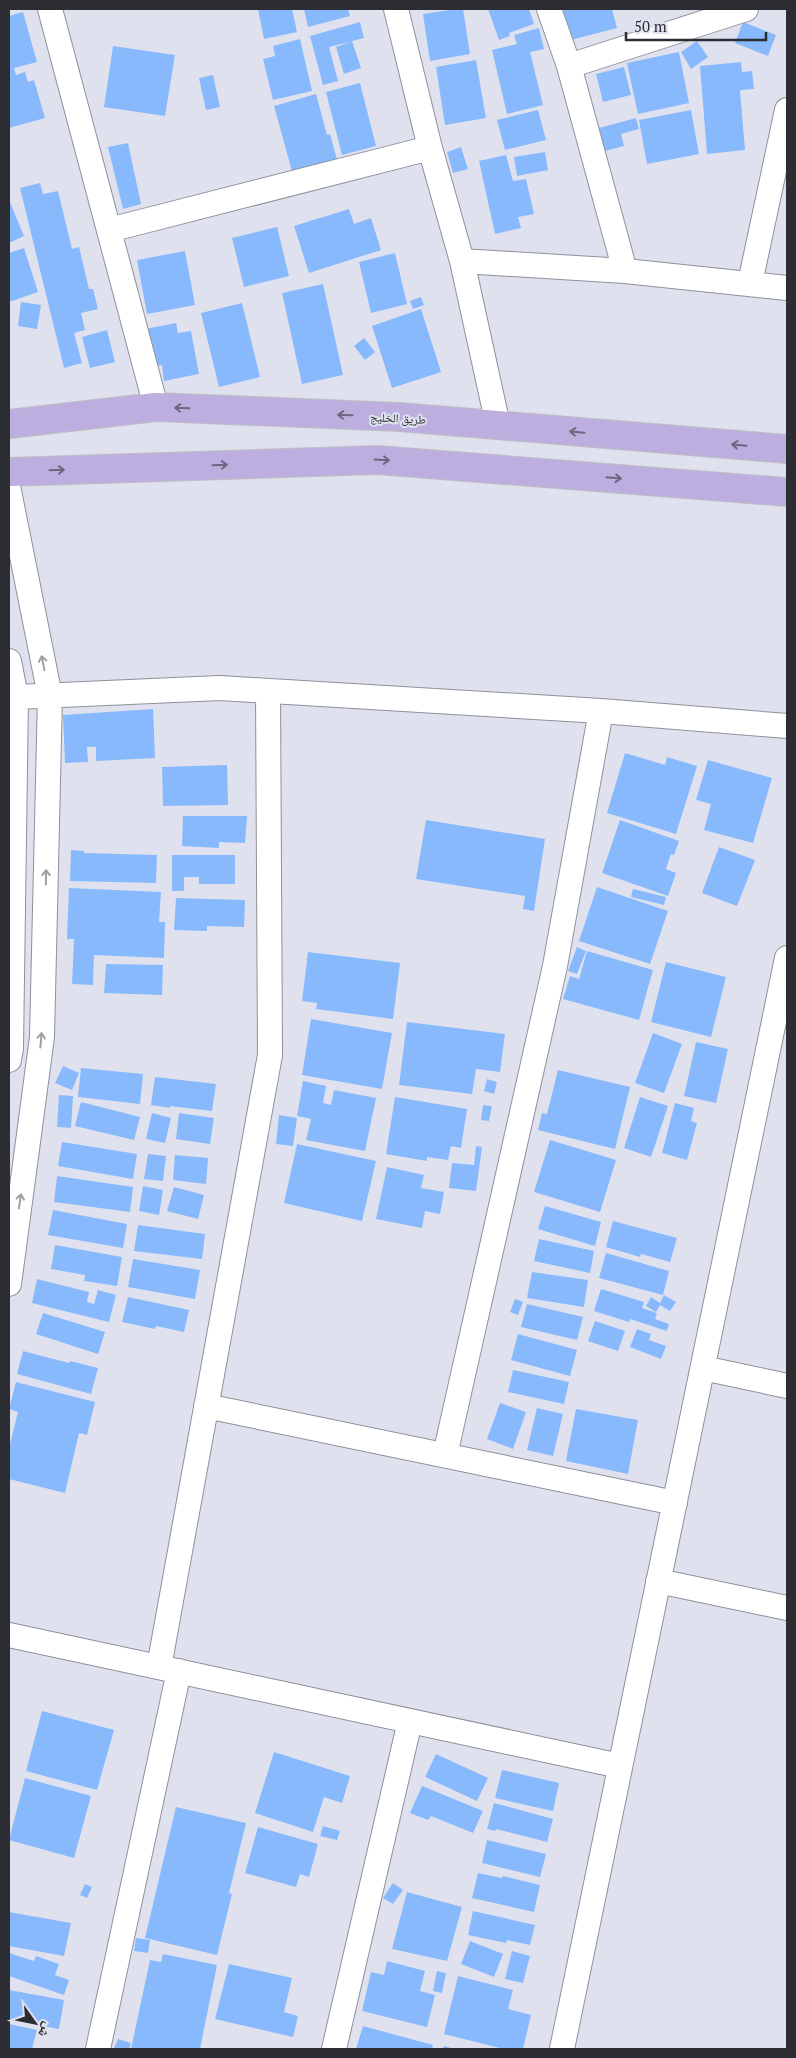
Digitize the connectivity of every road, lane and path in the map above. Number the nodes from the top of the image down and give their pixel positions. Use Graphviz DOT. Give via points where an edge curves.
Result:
graph roads {
  1 [pos="50,9"];
  2 [pos="396,9"];
  3 [pos="549,9"];
  4 [pos="746,9"];
  5 [pos="569,66"];
  6 [pos="787,110"];
  7 [pos="430,148"];
  8 [pos="109,230"];
  9 [pos="462,260"];
  10 [pos="625,271"];
  11 [pos="750,283"];
  12 [pos="787,288"];
  13 [pos="156,407"];
  14 [pos="9,424"];
  15 [pos="498,425"];
  16 [pos="787,448"];
  17 [pos="9,472"];
  18 [pos="9,491"];
  19 [pos="787,492"];
  20 [pos="9,661"];
  21 [pos="268,691"];
  22 [pos="50,696"];
  23 [pos="13,698"];
  24 [pos="601,711"];
  25 [pos="787,726"];
  26 [pos="787,958"];
  27 [pos="9,1060"];
  28 [pos="9,1284"];
  29 [pos="703,1368"];
  30 [pos="787,1386"];
  31 [pos="206,1406"];
  32 [pos="445,1455"];
  33 [pos="675,1503"];
  34 [pos="658,1581"];
  35 [pos="787,1608"];
  36 [pos="9,1635"];
  37 [pos="169,1669"];
  38 [pos="410,1721"];
  39 [pos="620,1766"];
  40 [pos="98,2049"];
  41 [pos="334,2049"];
  42 [pos="562,2049"];
  1 -- 8 [label="street"];
  2 -- 7 [label="street"];
  3 -- 5 [label="street"];
  4 -- 5 [label="street"];
  5 -- 10 [label="street"];
  6 -- 11 [label="street"];
  7 -- 8 [label="street"];
  7 -- 9 [label="street"];
  8 -- 13 [label="street"];
  9 -- 10 [label="street"];
  9 -- 15 [label="street"];
  10 -- 11 [label="street"];
  11 -- 12 [label="street"];
  13 -- 14 [label="main road, طريق الخليج"];
  15 -- 13 [label="main road, طريق الخليج, one-way" via="399,417"];
  16 -- 15 [label="main road, طريق الخليج, one-way"];
  17 -- 19 [label="main road, one-way" via="377,460"];
  22 -- 18 [label="street, one-way"];
  20 -- 23 [label="street"];
  21 -- 22 [label="street" via="220,688"];
  21 -- 24 [label="street"];
  21 -- 31 [label="street" via="270,1055"];
  22 -- 23 [label="street"];
  28 -- 22 [label="street, one-way" via="42,1037"];
  23 -- 27 [label="street"];
  24 -- 25 [label="street"];
  24 -- 32 [label="street" via="555,966"];
  26 -- 29 [label="street"];
  29 -- 30 [label="street"];
  29 -- 33 [label="street"];
  31 -- 32 [label="street"];
  31 -- 37 [label="street"];
  32 -- 33 [label="street"];
  33 -- 34 [label="street"];
  34 -- 35 [label="street"];
  34 -- 39 [label="street"];
  36 -- 37 [label="street"];
  37 -- 38 [label="street"];
  37 -- 40 [label="street"];
  38 -- 39 [label="street"];
  38 -- 41 [label="street"];
  39 -- 42 [label="street"];
}
